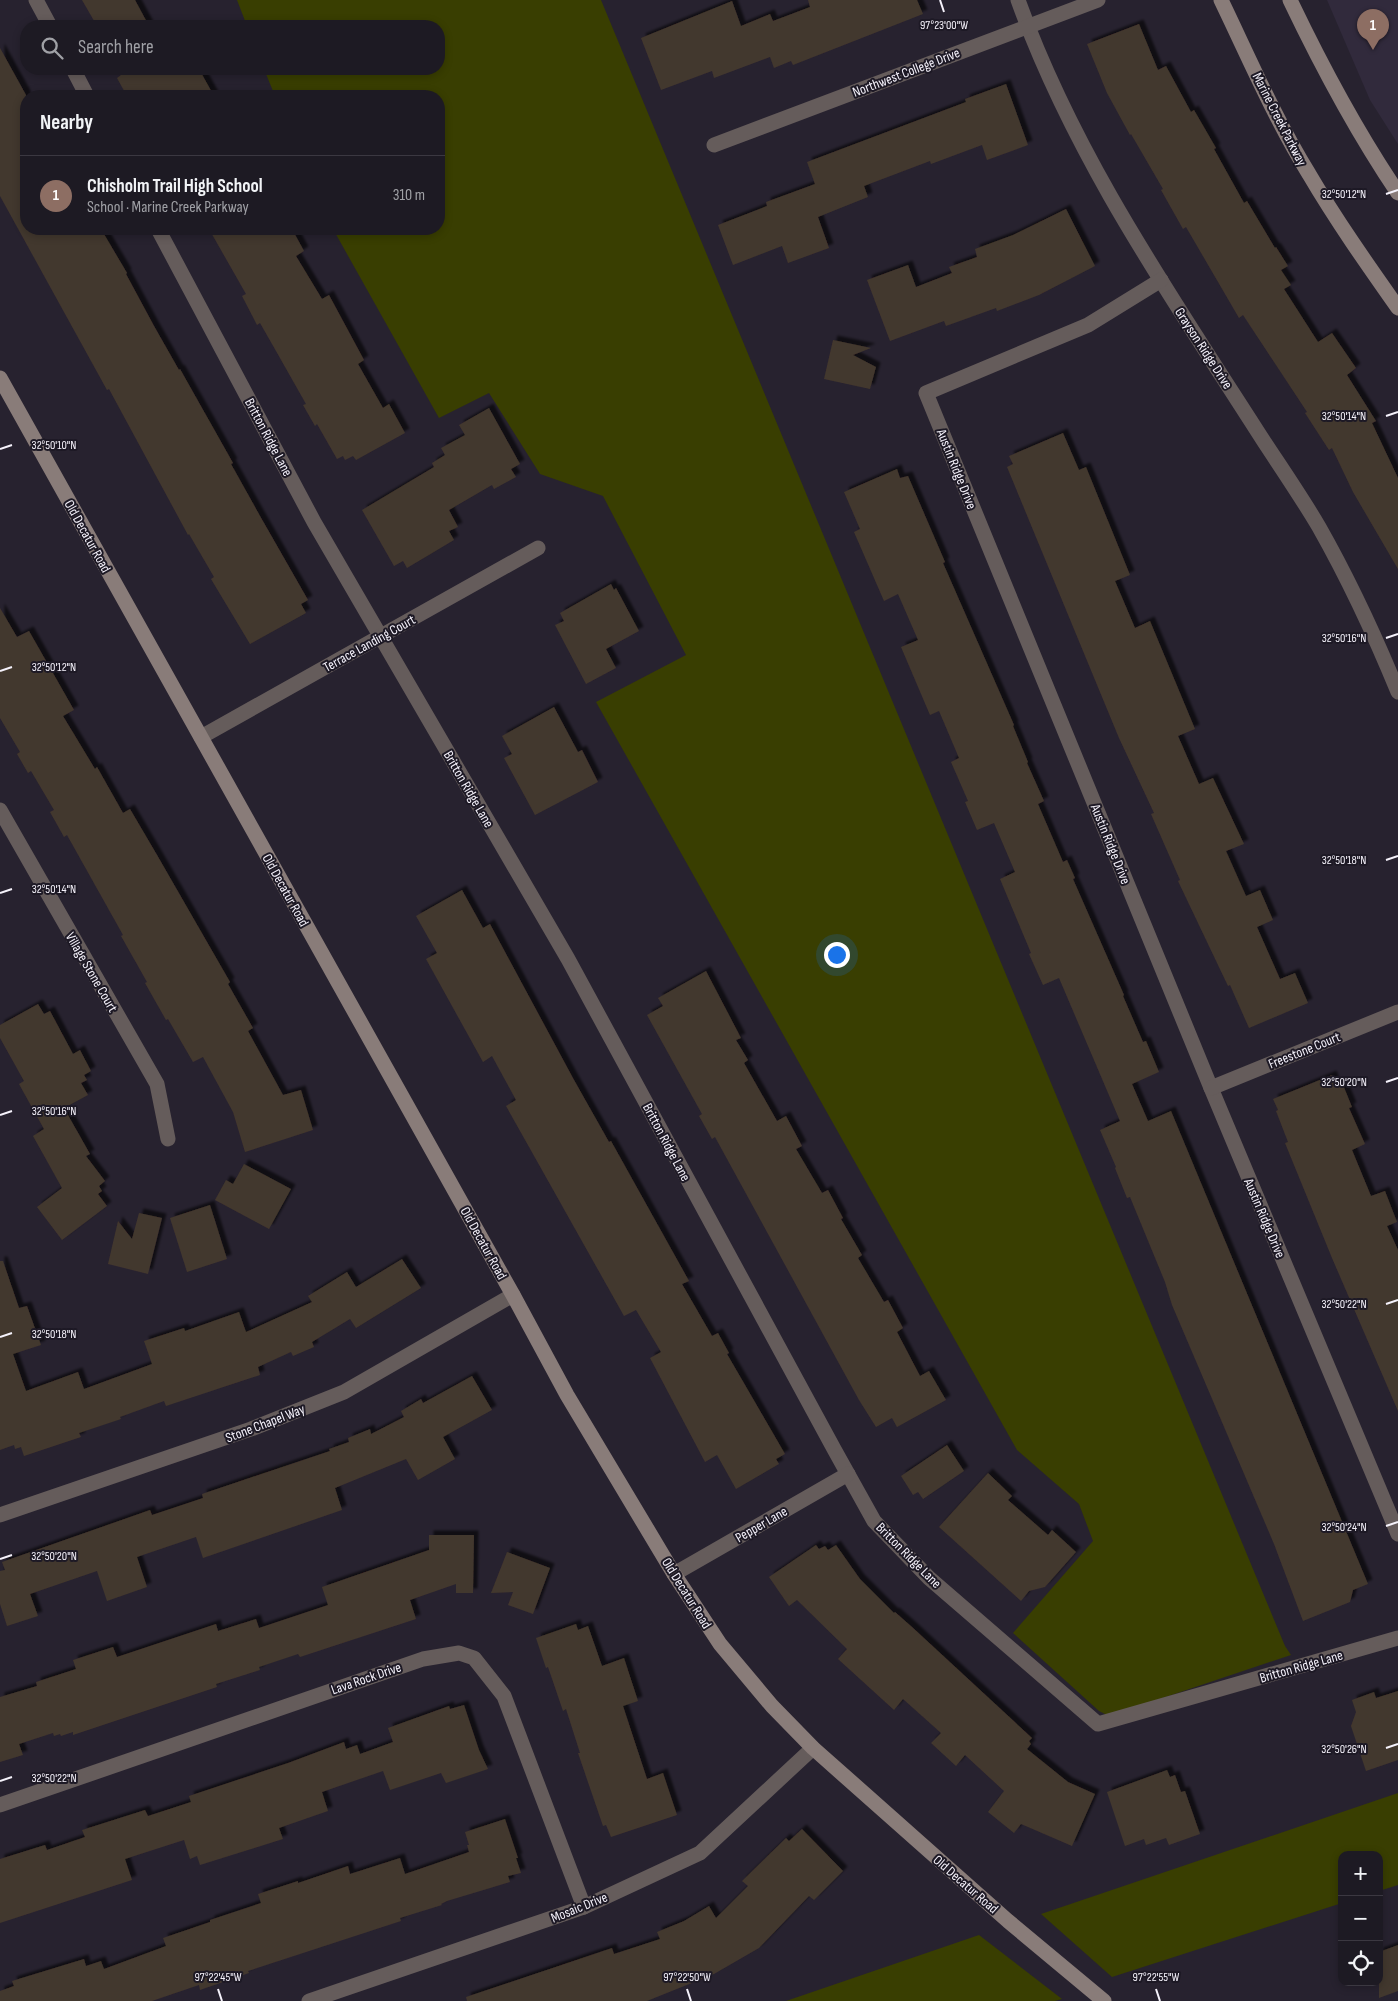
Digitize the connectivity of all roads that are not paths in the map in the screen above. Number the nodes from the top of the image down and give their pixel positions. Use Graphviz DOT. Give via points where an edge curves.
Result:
graph roads {
  1 [pos="36,0"];
  2 [pos="1018,0"];
  3 [pos="1098,0"];
  4 [pos="1221,0"];
  5 [pos="1290,0"];
  6 [pos="47,20"];
  7 [pos="1028,26"];
  8 [pos="76,75"];
  9 [pos="84,90"];
  10 [pos="714,145"];
  11 [pos="1398,192"];
  12 [pos="161,235"];
  13 [pos="1161,280"];
  14 [pos="1398,308"];
  15 [pos="0,378"];
  16 [pos="538,548"];
  17 [pos="380,637"];
  18 [pos="1398,692"];
  19 [pos="201,737"];
  20 [pos="0,810"];
  21 [pos="5,832"];
  22 [pos="1398,1012"];
  23 [pos="1211,1088"];
  24 [pos="168,1140"];
  25 [pos="513,1295"];
  26 [pos="848,1474"];
  27 [pos="0,1515"];
  28 [pos="1398,1534"];
  29 [pos="674,1574"];
  30 [pos="1398,1638"];
  31 [pos="813,1748"];
  32 [pos="0,1806"];
  33 [pos="584,1907"];
  34 [pos="309,2001"];
  35 [pos="1104,2001"];
  1 -- 6 [label="street"];
  2 -- 7 [label="street, Grayson Ridge Drive"];
  3 -- 7 [label="street, Northwest College Drive"];
  4 -- 14 [label="street, Marine Creek Parkway" via="1308,173"];
  5 -- 11 [label="street" via="1352,122"];
  7 -- 10 [label="street, Northwest College Drive"];
  7 -- 13 [label="street, Grayson Ridge Drive" via="1062,108 1087,156"];
  8 -- 9 [label="street"];
  12 -- 17 [label="street, Britton Ridge Lane" via="314,522"];
  13 -- 18 [label="street, Grayson Ridge Drive" via="1319,528"];
  13 -- 23 [label="street, Austin Ridge Drive" via="1088,325 926,393"];
  15 -- 19 [label="street, Old Decatur Road"];
  16 -- 17 [label="street, Terrace Landing Court"];
  17 -- 19 [label="street, Terrace Landing Court"];
  17 -- 26 [label="street, Britton Ridge Lane" via="568,959"];
  19 -- 25 [label="street, Old Decatur Road"];
  20 -- 21 [label="street, Village Stone Court"];
  21 -- 24 [label="street, Village Stone Court" via="157,1084"];
  22 -- 23 [label="street, Freestone Court"];
  23 -- 28 [label="street, Austin Ridge Drive"];
  25 -- 27 [label="street, Stone Chapel Way" via="344,1392 251,1429"];
  25 -- 29 [label="street, Old Decatur Road" via="567,1395"];
  26 -- 29 [label="street, Pepper Lane"];
  26 -- 30 [label="street, Britton Ridge Lane" via="874,1521 929,1578 1098,1724"];
  29 -- 31 [label="street, Old Decatur Road" via="720,1644 772,1706"];
  31 -- 33 [label="street, Mosaic Drive" via="700,1853"];
  31 -- 35 [label="street, Old Decatur Road" via="1008,1921"];
  32 -- 33 [label="street, Lava Rock Drive" via="422,1658 459,1653 474,1658 504,1696"];
  33 -- 34 [label="street, Mosaic Drive"];
}
